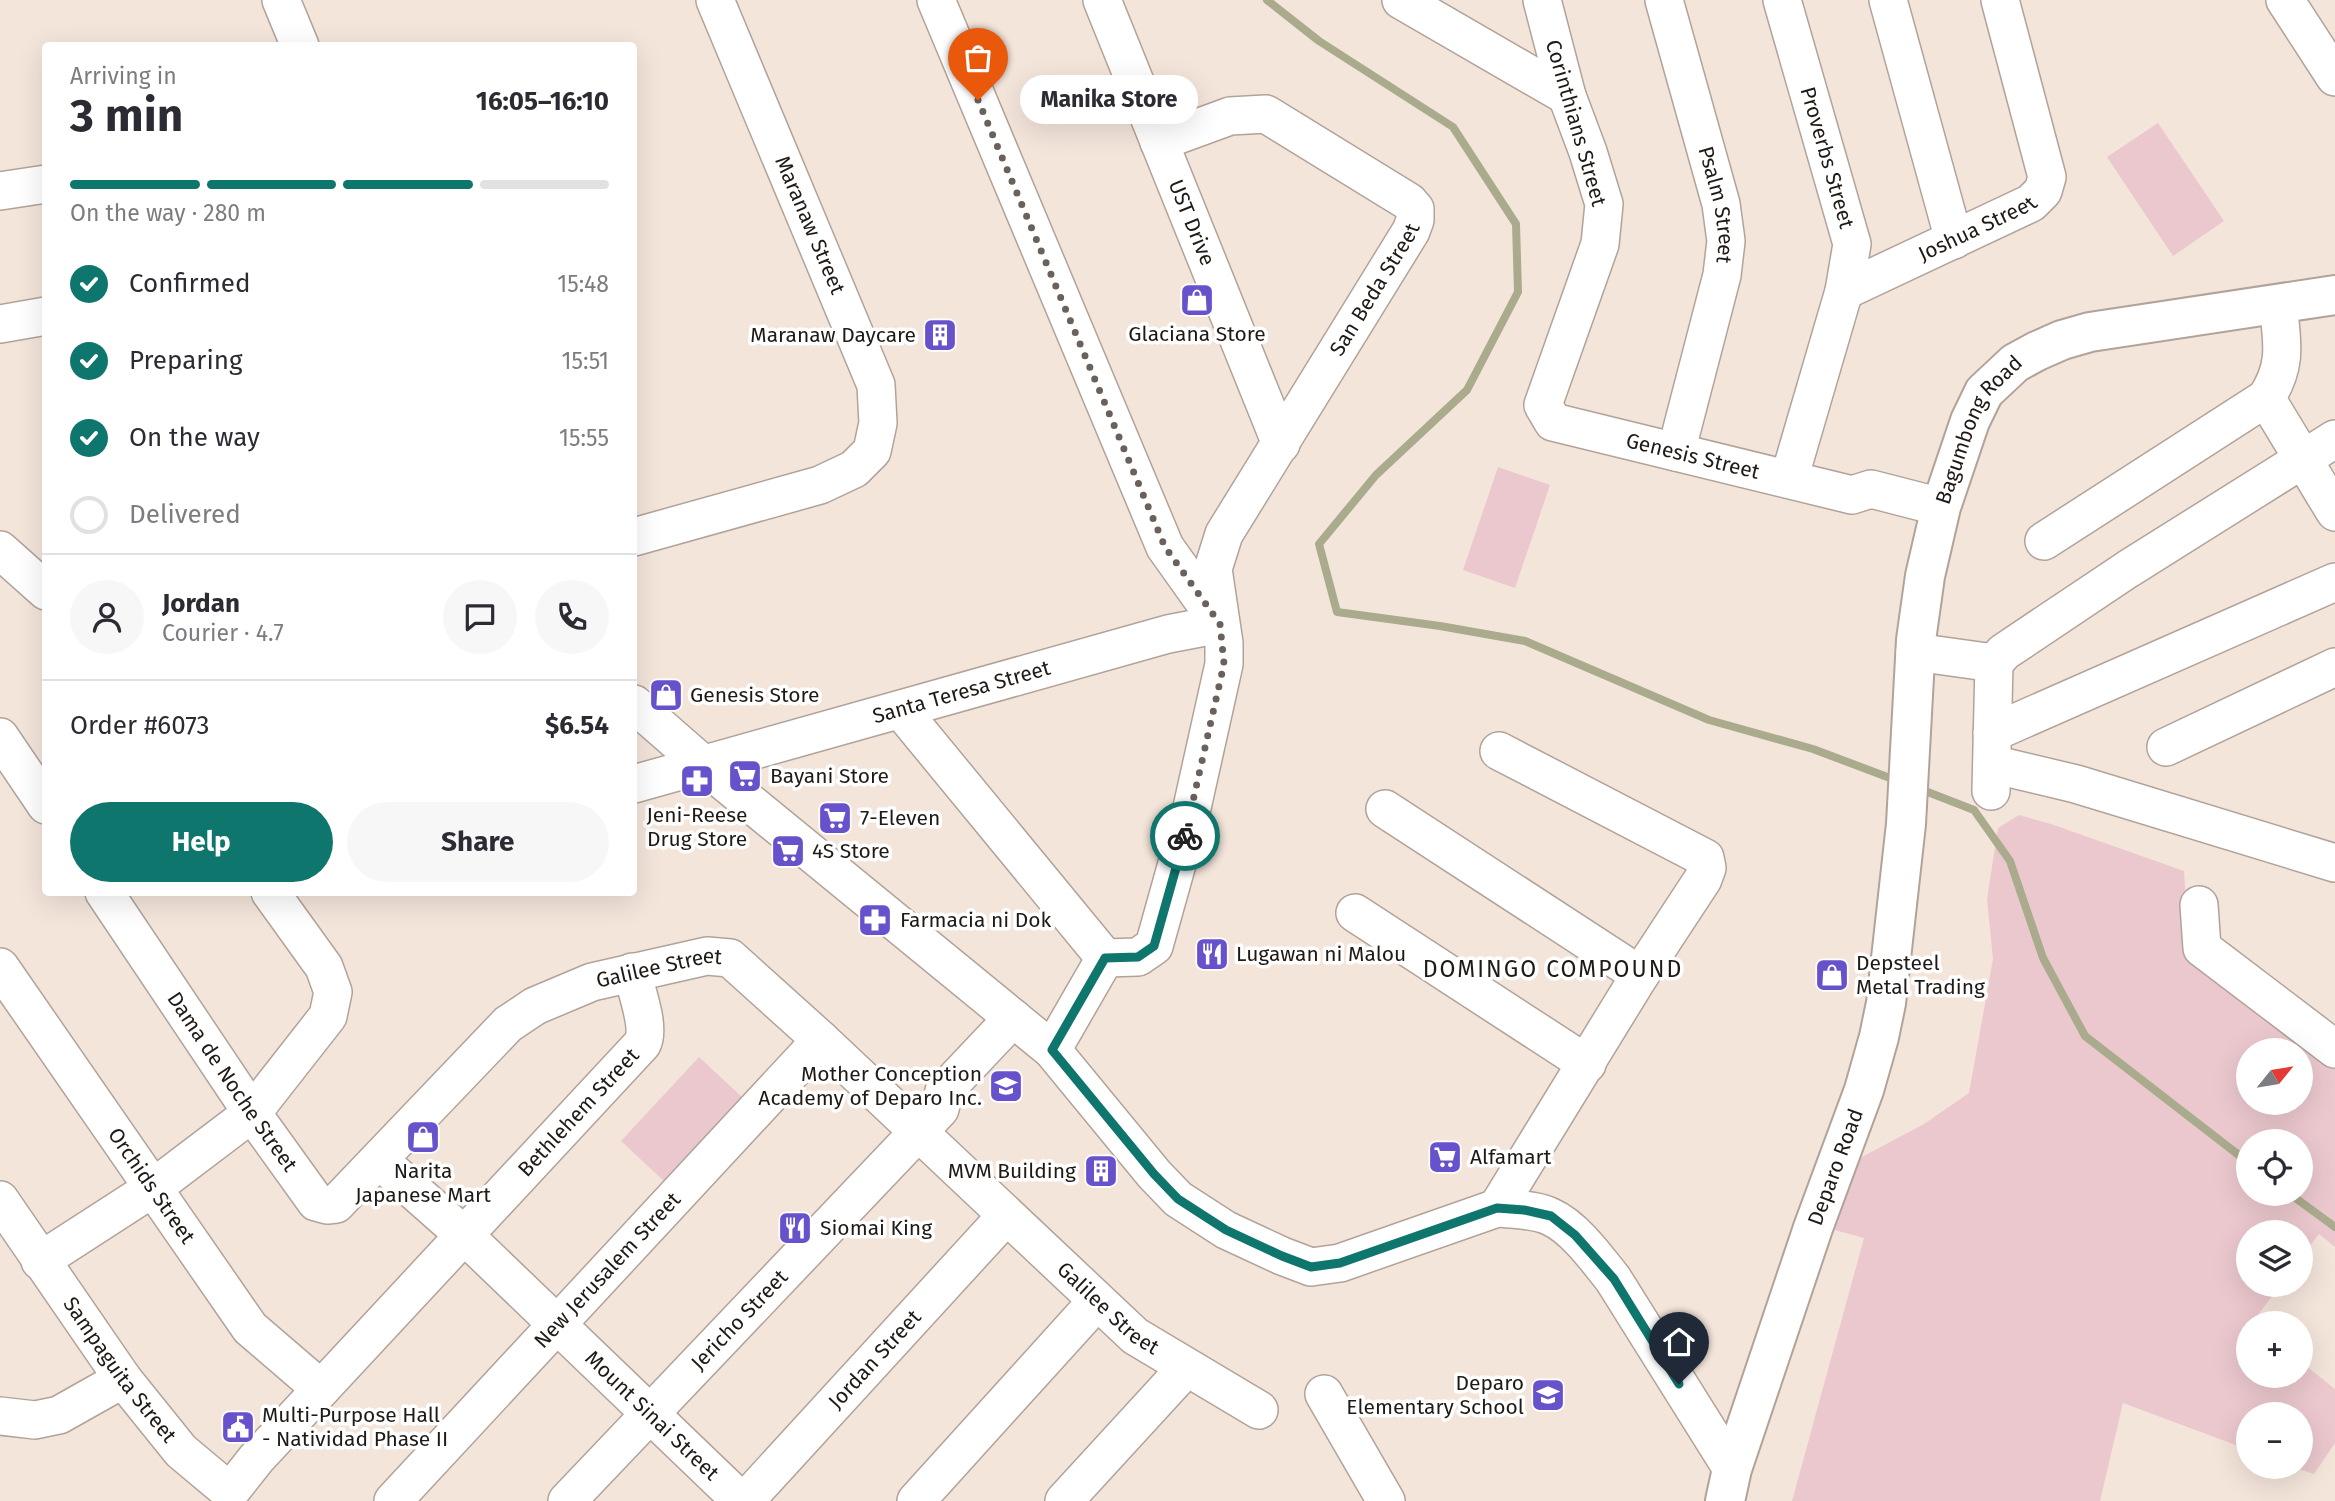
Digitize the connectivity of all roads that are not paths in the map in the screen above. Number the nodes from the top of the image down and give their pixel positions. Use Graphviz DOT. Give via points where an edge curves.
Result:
graph roads {
  1 [pos="281,0"];
  2 [pos="715,0"];
  3 [pos="936,0"];
  4 [pos="1102,0"];
  5 [pos="1401,0"];
  6 [pos="1542,0"];
  7 [pos="1664,0"];
  8 [pos="1782,0"];
  9 [pos="1888,0"];
  10 [pos="2000,0"];
  11 [pos="2286,0"];
  12 [pos="1445,14"];
  13 [pos="298,42"];
  14 [pos="2335,77"];
  15 [pos="1567,96"];
  16 [pos="1159,142"];
  17 [pos="42,185"];
  18 [pos="0,191"];
  19 [pos="1954,240"];
  20 [pos="1844,291"];
  21 [pos="2335,295"];
  22 [pos="2278,304"];
  23 [pos="42,317"];
  24 [pos="0,324"];
  25 [pos="2266,398"];
  26 [pos="1544,405"];
  27 [pos="2335,439"];
  28 [pos="1281,444"];
  29 [pos="1676,452"];
  30 [pos="2303,460"];
  31 [pos="1789,479"];
  32 [pos="2335,512"];
  33 [pos="1938,519"];
  34 [pos="637,536"];
  35 [pos="2044,541"];
  36 [pos="0,550"];
  37 [pos="2335,582"];
  38 [pos="42,587"];
  39 [pos="1220,624"];
  40 [pos="1916,652"];
  41 [pos="1994,663"];
  42 [pos="2335,667"];
  43 [pos="637,707"];
  44 [pos="901,710"];
  45 [pos="0,737"];
  46 [pos="2166,747"];
  47 [pos="1499,751"];
  48 [pos="1992,763"];
  49 [pos="705,766"];
  50 [pos="637,783"];
  51 [pos="42,799"];
  52 [pos="1385,809"];
  53 [pos="1906,824"];
  54 [pos="2335,863"];
  55 [pos="107,896"];
  56 [pos="273,896"];
  57 [pos="2199,905"];
  58 [pos="1355,913"];
  59 [pos="1105,958"];
  60 [pos="0,967"];
  61 [pos="632,972"];
  62 [pos="1640,975"];
  63 [pos="1031,1033"];
  64 [pos="821,1040"];
  65 [pos="2335,1049"];
  66 [pos="1587,1064"];
  67 [pos="252,1113"];
  68 [pos="929,1120"];
  69 [pos="379,1160"];
  70 [pos="153,1188"];
  71 [pos="0,1200"];
  72 [pos="1497,1208"];
  73 [pos="1006,1216"];
  74 [pos="465,1236"];
  75 [pos="40,1261"];
  76 [pos="1097,1301"];
  77 [pos="558,1324"];
  78 [pos="1186,1368"];
  79 [pos="123,1379"];
  80 [pos="321,1389"];
  81 [pos="1324,1394"];
  82 [pos="1259,1410"];
  83 [pos="652,1413"];
  84 [pos="0,1416"];
  85 [pos="1728,1485"];
  86 [pos="232,1497"];
  87 [pos="393,1501"];
  88 [pos="568,1501"];
  89 [pos="743,1501"];
  90 [pos="916,1501"];
  91 [pos="1064,1501"];
  92 [pos="1386,1501"];
  1 -- 13 [label="street"];
  2 -- 34 [label="street, Maranaw Street" via="876,384 878,423 872,451 843,475"];
  3 -- 39 [label="street" via="1165,547"];
  4 -- 16 [label="street, UST Drive"];
  5 -- 12 [label="street"];
  6 -- 15 [label="street, Corinthians Street"];
  7 -- 29 [label="street, Psalm Street" via="1721,204 1726,241 1722,275"];
  8 -- 20 [label="street, Proverbs Street" via="1852,244"];
  9 -- 19 [label="street"];
  10 -- 19 [label="street, Joshua Street" via="2047,177 2043,191 2031,203"];
  11 -- 14 [label="street"];
  12 -- 15 [label="street"];
  15 -- 26 [label="street, Corinthians Street" via="1604,204 1600,244"];
  16 -- 28 [label="street, UST Drive"];
  16 -- 28 [label="street, San Beda Street" via="1230,116 1266,114 1415,209 1411,231"];
  17 -- 18 [label="street"];
  19 -- 20 [label="street, Joshua Street"];
  20 -- 31 [label="street, Proverbs Street"];
  21 -- 22 [label="main road, Bagumbong Road"];
  22 -- 25 [label="street" via="2282,364"];
  22 -- 33 [label="main road, Bagumbong Road" via="2090,332 2015,363 1979,402"];
  23 -- 24 [label="street"];
  25 -- 30 [label="street"];
  25 -- 35 [label="street"];
  26 -- 29 [label="street, Genesis Street" via="1553,422"];
  27 -- 30 [label="street"];
  28 -- 39 [label="street, San Beda Street" via="1215,556"];
  29 -- 31 [label="street, Genesis Street"];
  30 -- 32 [label="street"];
  30 -- 41 [label="street" via="2017,642"];
  31 -- 33 [label="street, Genesis Street" via="1852,495 1865,512"];
  33 -- 40 [label="main road, Bagumbong Road" via="1925,576"];
  36 -- 38 [label="street"];
  37 -- 48 [label="street"];
  39 -- 44 [label="street, Santa Teresa Street" via="1168,634"];
  39 -- 59 [label="street" via="1224,664 1189,821 1154,946 1138,957"];
  40 -- 41 [label="street"];
  40 -- 53 [label="main road, Bagumbong Road"];
  41 -- 48 [label="street"];
  42 -- 46 [label="street"];
  43 -- 49 [label="street"];
  44 -- 49 [label="street, Santa Teresa Street"];
  44 -- 59 [label="street"];
  45 -- 51 [label="street"];
  47 -- 62 [label="street" via="1705,858 1703,879"];
  48 -- 54 [label="street"];
  49 -- 50 [label="street, Santa Teresa Street"];
  49 -- 63 [label="street"];
  52 -- 62 [label="street"];
  53 -- 85 [label="main road, Deparo Road" via="1879,1037"];
  55 -- 67 [label="street, Dama de Noche Street"];
  56 -- 67 [label="street" via="324,967 333,992 328,1016"];
  57 -- 65 [label="street" via="2202,948"];
  58 -- 66 [label="street"];
  59 -- 63 [label="street"];
  60 -- 70 [label="street, Orchids Street"];
  61 -- 64 [label="street, Galilee Street" via="707,956 730,958"];
  61 -- 69 [label="street, Galilee Street" via="581,986 508,1024"];
  61 -- 74 [label="street, Bethlehem Street" via="645,1027 642,1044"];
  62 -- 66 [label="street"];
  63 -- 68 [label="street, Jericho Street" via="959,1105"];
  63 -- 72 [label="street" via="1178,1199 1226,1230 1301,1264 1340,1263"];
  64 -- 68 [label="street, Galilee Street"];
  64 -- 77 [label="street, New Jerusalem Street"];
  66 -- 72 [label="street"];
  67 -- 69 [label="street, Dama de Noche Street" via="316,1202 336,1203"];
  67 -- 70 [label="street"];
  68 -- 73 [label="street, Galilee Street"];
  68 -- 83 [label="street, Jericho Street"];
  69 -- 74 [label="street, Mount Sinai Street"];
  70 -- 75 [label="street"];
  70 -- 80 [label="street, Orchids Street" via="250,1328"];
  71 -- 75 [label="street, Sampaguita Street"];
  72 -- 85 [label="street" via="1551,1216 1592,1252 1614,1279"];
  73 -- 76 [label="street, Galilee Street"];
  73 -- 89 [label="street, Jordan Street"];
  74 -- 77 [label="street, Mount Sinai Street"];
  74 -- 80 [label="street, Bethlehem Street"];
  75 -- 79 [label="street, Sampaguita Street"];
  76 -- 78 [label="street, Galilee Street" via="1135,1336"];
  76 -- 90 [label="street"];
  77 -- 83 [label="street, Mount Sinai Street"];
  77 -- 87 [label="street, New Jerusalem Street"];
  78 -- 82 [label="street, Galilee Street"];
  78 -- 91 [label="street"];
  79 -- 84 [label="street" via="59,1415 34,1420"];
  79 -- 86 [label="street, Sampaguita Street" via="181,1451"];
  80 -- 86 [label="street, Sampaguita Street" via="256,1459"];
  81 -- 92 [label="street"];
  83 -- 88 [label="street, Jericho Street"];
  83 -- 89 [label="street, Mount Sinai Street"];
}
